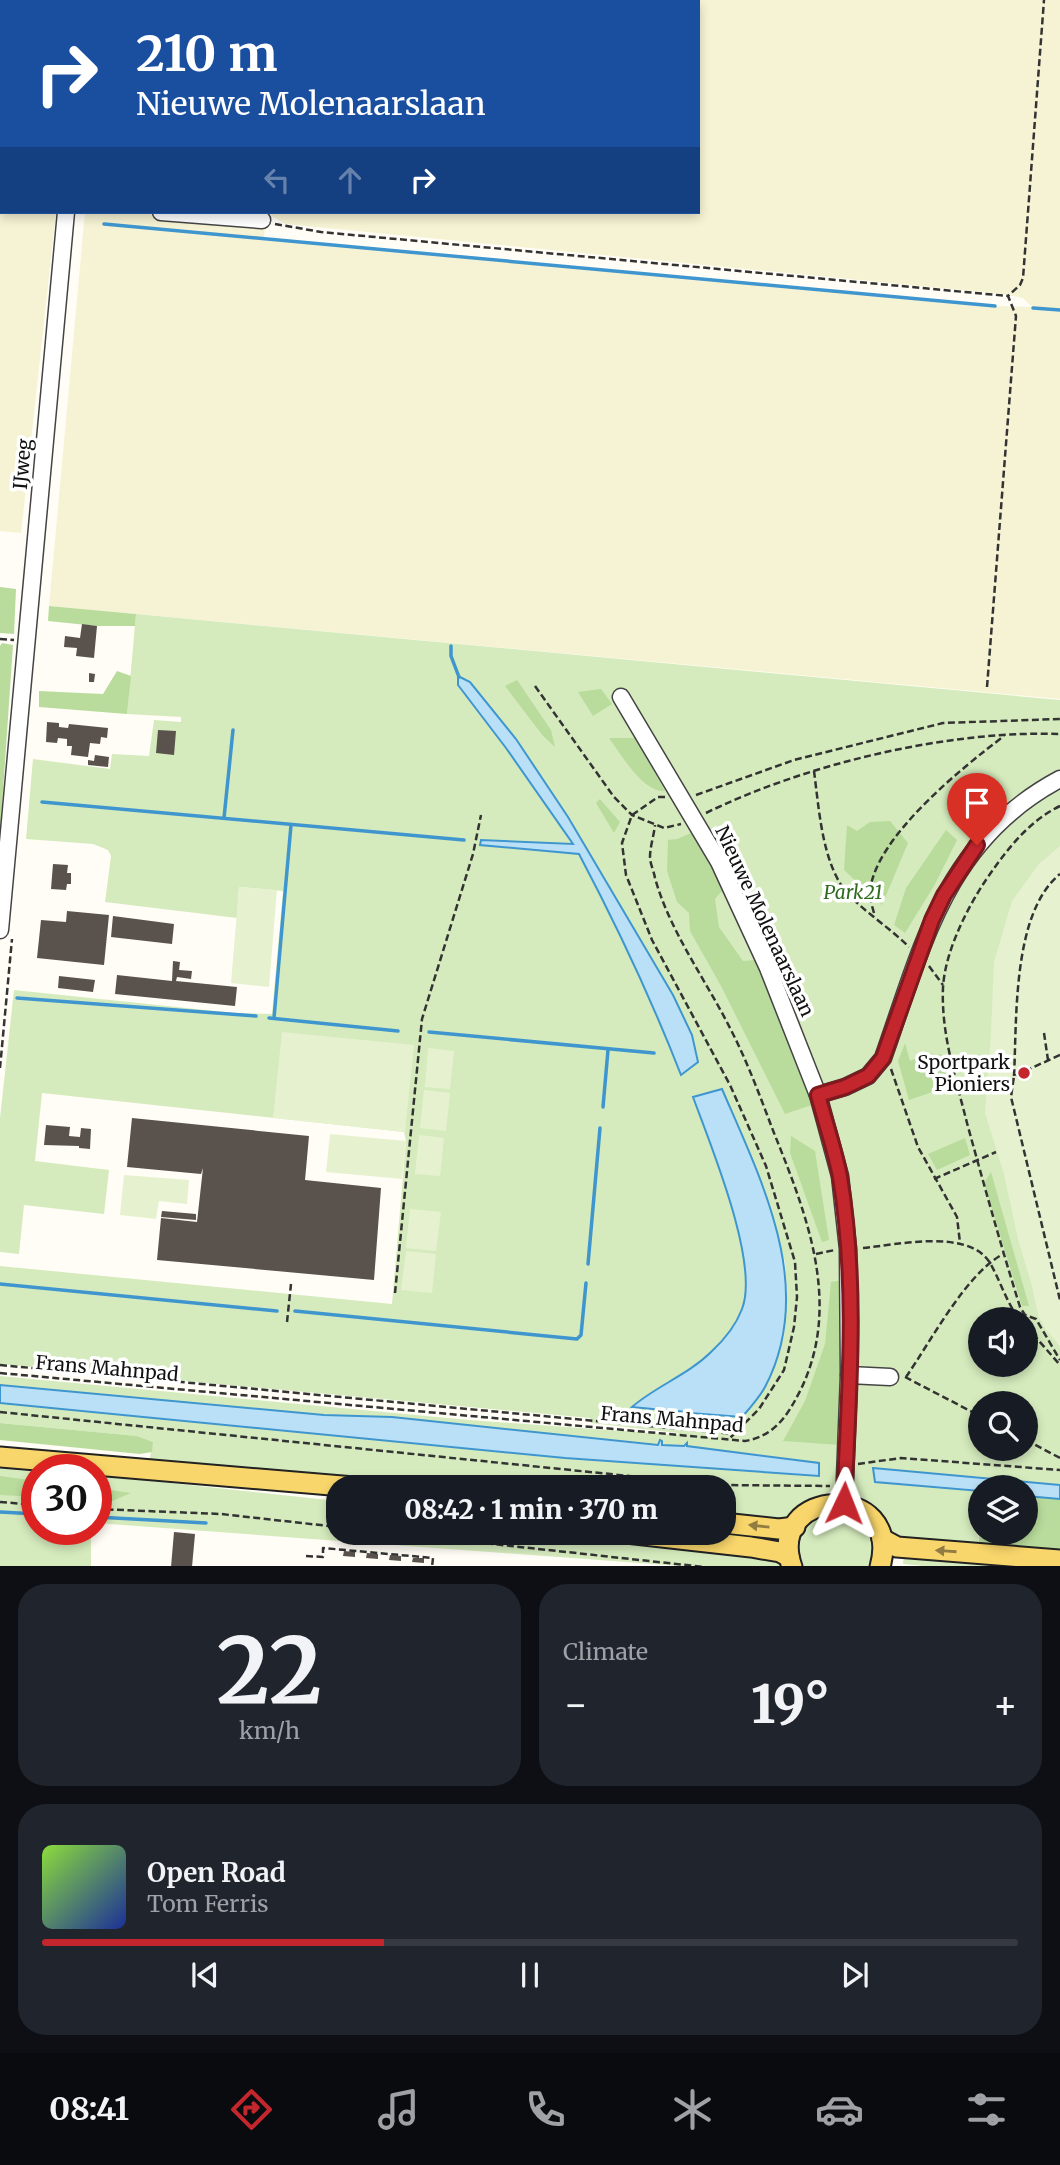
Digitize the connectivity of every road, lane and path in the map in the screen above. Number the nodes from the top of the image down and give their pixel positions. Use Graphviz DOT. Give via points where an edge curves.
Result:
graph roads {
  1 [pos="1044,0"];
  2 [pos="66,214"];
  3 [pos="187,214"];
  4 [pos="262,220"];
  5 [pos="1008,296"];
  6 [pos="535,686"];
  7 [pos="987,687"];
  8 [pos="621,698"];
  9 [pos="1060,719"];
  10 [pos="1060,734"];
  11 [pos="1004,736"];
  12 [pos="814,771"];
  13 [pos="1060,779"];
  14 [pos="682,798"];
  15 [pos="1060,806"];
  16 [pos="632,815"];
  17 [pos="481,816"];
  18 [pos="694,819"];
  19 [pos="655,825"];
  20 [pos="1060,874"];
  21 [pos="0,930"];
  22 [pos="1044,1033"];
  23 [pos="1060,1055"];
  24 [pos="883,1058"];
  25 [pos="1048,1060"];
  26 [pos="1014,1076"];
  27 [pos="818,1095"];
  28 [pos="996,1152"];
  29 [pos="977,1160"];
  30 [pos="934,1179"];
  31 [pos="960,1243"];
  32 [pos="848,1249"];
  33 [pos="816,1254"];
  34 [pos="1003,1255"];
  35 [pos="989,1262"];
  36 [pos="291,1284"];
  37 [pos="395,1293"];
  38 [pos="1060,1300"];
  39 [pos="1012,1307"];
  40 [pos="287,1322"];
  41 [pos="1038,1340"];
  42 [pos="1060,1358"];
  43 [pos="0,1365"];
  44 [pos="1060,1365"];
  45 [pos="0,1373"];
  46 [pos="849,1375"];
  47 [pos="898,1377"];
  48 [pos="968,1410"];
  49 [pos="0,1412"];
  50 [pos="734,1434"];
  51 [pos="729,1439"];
  52 [pos="1038,1446"];
  53 [pos="0,1457"];
  54 [pos="1060,1458"];
  55 [pos="845,1468"];
  56 [pos="1060,1470"];
  57 [pos="267,1480"];
  58 [pos="326,1485"];
  59 [pos="326,1490"];
  60 [pos="844,1495"];
  61 [pos="0,1502"];
  62 [pos="21,1504"];
  63 [pos="112,1511"];
  64 [pos="736,1524"];
  65 [pos="326,1526"];
  66 [pos="794,1527"];
  67 [pos="882,1539"];
  68 [pos="506,1545"];
  69 [pos="733,1545"];
  70 [pos="306,1556"];
  71 [pos="1060,1560"];
  72 [pos="790,1562"];
  73 [pos="432,1566"];
  74 [pos="704,1566"];
  75 [pos="880,1566"];
  1 -- 5 [label="path" via="1023,278"];
  2 -- 21 [label="street, IJweg"];
  3 -- 4 [label="street"];
  4 -- 5 [label="path" via="321,232"];
  5 -- 7 [label="path" via="1016,316"];
  6 -- 16 [label="path" via="614,797"];
  8 -- 14 [label="street, Nieuwe Molenaarslaan"];
  9 -- 14 [label="path" via="943,723 794,760"];
  10 -- 11 [label="path"];
  11 -- 12 [label="path" via="877,754"];
  11 -- 12 [label="path" via="944,784 903,828 873,878 874,915 848,893 834,872 821,825"];
  12 -- 18 [label="path" via="740,796"];
  13 -- 24 [label="street" via="994,825 960,868 932,920"];
  14 -- 16 [label="path" via="658,797"];
  14 -- 18 [label="street, Nieuwe Molenaarslaan"];
  15 -- 29 [label="path" via="1036,819 985,879 965,917 943,985 946,1035"];
  16 -- 19 [label="path"];
  16 -- 50 [label="path" via="622,842 626,875 652,940 751,1131 795,1262 794,1327 784,1370 759,1409"];
  17 -- 37 [label="path" via="422,1019"];
  18 -- 19 [label="path" via="672,827"];
  18 -- 27 [label="street, Nieuwe Molenaarslaan" via="768,968"];
  19 -- 33 [label="path, Frans Mahnpad" via="650,858 669,915 732,1031 796,1188"];
  20 -- 26 [label="path" via="1038,904 1023,950"];
  22 -- 25 [label="path"];
  23 -- 25 [label="path"];
  24 -- 27 [label="street" via="868,1076"];
  24 -- 30 [label="path"];
  25 -- 26 [label="path"];
  26 -- 38 [label="path" via="1011,1097"];
  27 -- 32 [label="street, Nieuwe Molenaarslaan" via="840,1175"];
  28 -- 29 [label="path"];
  29 -- 30 [label="path"];
  29 -- 34 [label="path"];
  30 -- 31 [label="path" via="957,1217"];
  31 -- 32 [label="path"];
  31 -- 35 [label="path" via="982,1252"];
  32 -- 33 [label="path"];
  32 -- 46 [label="street, Nieuwe Molenaarslaan"];
  33 -- 51 [label="path, Frans Mahnpad" via="818,1336 802,1386 775,1429 754,1439"];
  34 -- 35 [label="path"];
  34 -- 42 [label="path" via="1020,1307 1036,1319"];
  35 -- 39 [label="path"];
  35 -- 47 [label="path"];
  36 -- 40 [label="path"];
  41 -- 44 [label="path"];
  43 -- 50 [label="path"];
  45 -- 51 [label="path, Frans Mahnpad"];
  46 -- 47 [label="street"];
  46 -- 55 [label="street, Nieuwe Molenaarslaan"];
  47 -- 48 [label="path"];
  49 -- 60 [label="path"];
  50 -- 51 [label="path"];
  52 -- 54 [label="path"];
  53 -- 57 [label="main road"];
  55 -- 56 [label="path" via="901,1458"];
  55 -- 60 [label="street, Nieuwe Molenaarslaan"];
  57 -- 58 [label="main road"];
  57 -- 59 [label="main road"];
  60 -- 66 [label="main road" via="813,1508"];
  60 -- 67 [label="main road" via="876,1525"];
  61 -- 62 [label="path"];
  63 -- 65 [label="path" via="221,1514"];
  66 -- 64 [label="main road, one-way"];
  66 -- 72 [label="main road" via="789,1539"];
  71 -- 67 [label="main road, one-way" via="897,1547"];
  67 -- 75 [label="main road"];
  68 -- 74 [label="path"];
  69 -- 72 [label="main road" via="780,1552"];
  70 -- 73 [label="path" via="323,1557 323,1548 433,1558"];
}
